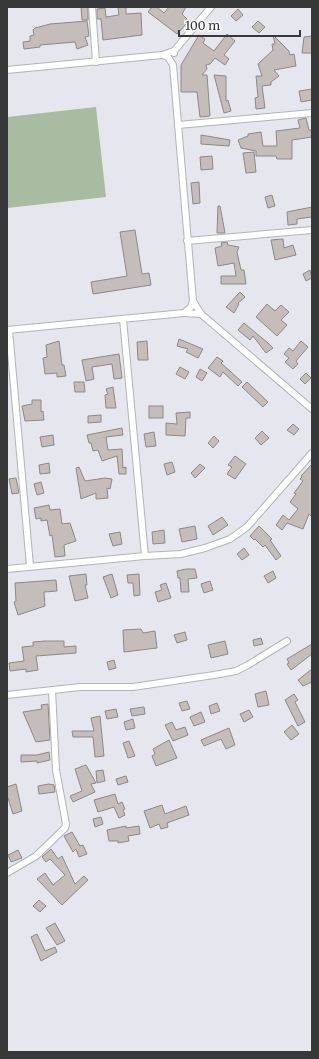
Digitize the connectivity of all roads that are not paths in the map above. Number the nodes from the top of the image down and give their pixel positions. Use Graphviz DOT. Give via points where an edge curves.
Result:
graph roads {
  1 [pos="92,7"];
  2 [pos="211,7"];
  3 [pos="174,50"];
  4 [pos="162,55"];
  5 [pos="96,62"];
  6 [pos="173,65"];
  7 [pos="7,70"];
  8 [pos="312,113"];
  9 [pos="178,125"];
  10 [pos="312,230"];
  11 [pos="188,241"];
  12 [pos="193,301"];
  13 [pos="184,313"];
  14 [pos="202,314"];
  15 [pos="123,319"];
  16 [pos="8,330"];
  17 [pos="312,410"];
  18 [pos="312,453"];
  19 [pos="145,556"];
  20 [pos="30,566"];
  21 [pos="7,570"];
  22 [pos="287,641"];
  23 [pos="52,690"];
  24 [pos="7,695"];
  25 [pos="7,873"];
  1 -- 5 [label="street"];
  2 -- 3 [label="street"];
  3 -- 4 [label="street"];
  3 -- 6 [label="street"];
  4 -- 5 [label="street"];
  4 -- 6 [label="street" via="170,59"];
  5 -- 7 [label="street"];
  6 -- 9 [label="street"];
  8 -- 9 [label="street"];
  9 -- 11 [label="street"];
  10 -- 11 [label="street"];
  11 -- 12 [label="street"];
  12 -- 13 [label="street"];
  12 -- 14 [label="street"];
  13 -- 14 [label="street"];
  13 -- 15 [label="street"];
  14 -- 17 [label="street"];
  15 -- 16 [label="street"];
  15 -- 19 [label="street"];
  16 -- 20 [label="street"];
  18 -- 19 [label="street" via="246,527 230,538 181,554"];
  19 -- 20 [label="street"];
  20 -- 21 [label="street"];
  22 -- 23 [label="street" via="236,671 133,687"];
  23 -- 24 [label="street"];
  23 -- 25 [label="street" via="56,770 66,824 65,828 36,856"];
}
